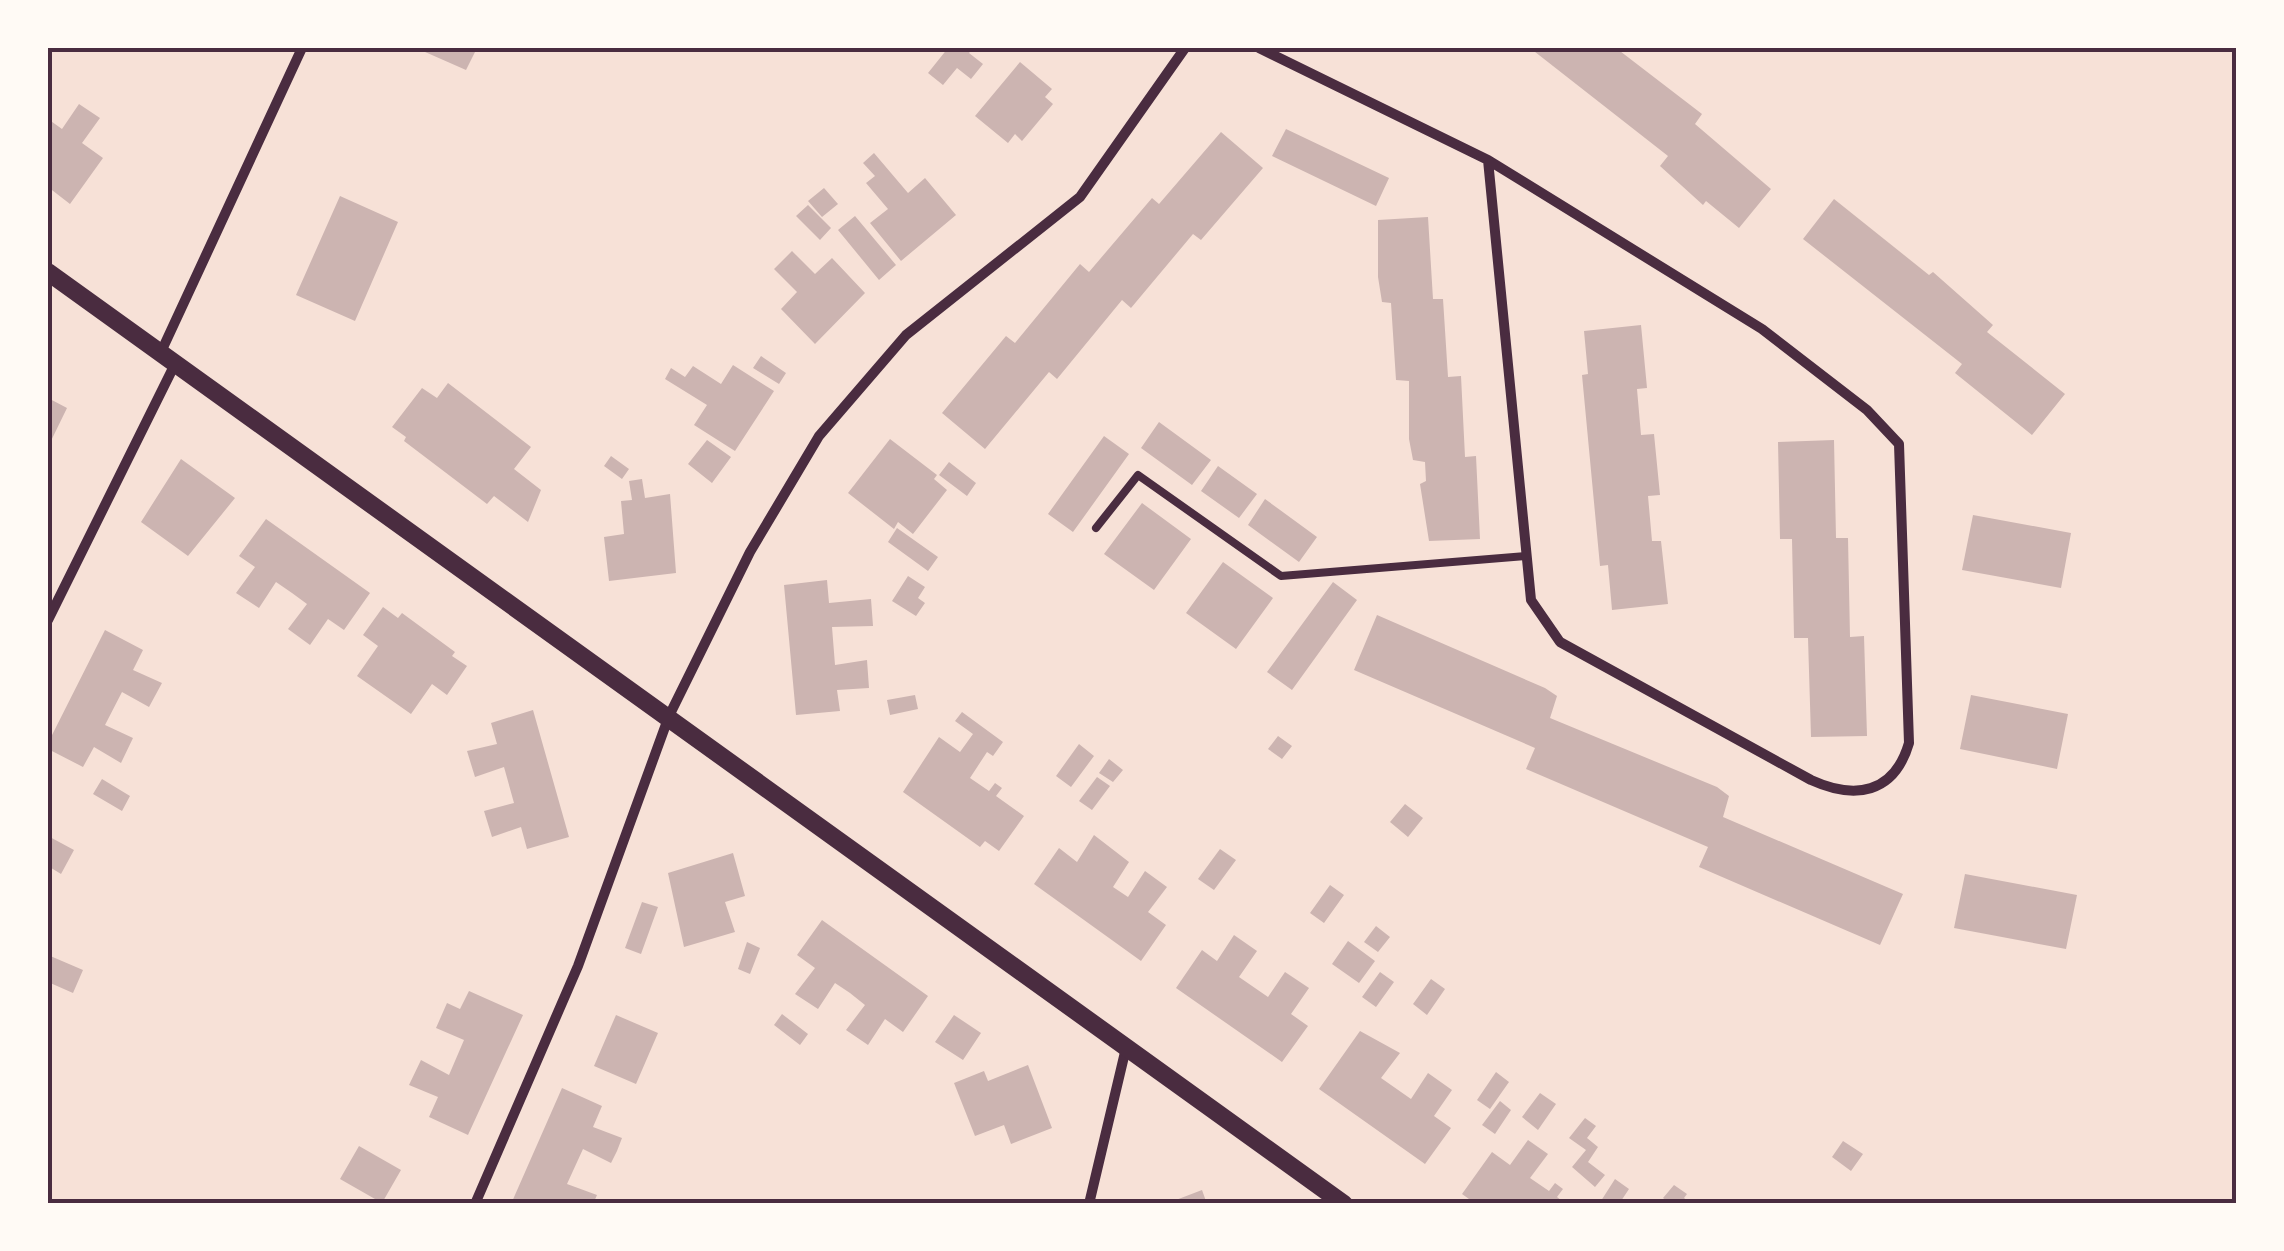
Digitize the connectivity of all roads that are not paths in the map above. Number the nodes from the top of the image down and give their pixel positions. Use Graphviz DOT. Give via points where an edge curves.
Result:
graph roads {
  1 [pos="302,48"];
  2 [pos="1185,48"];
  3 [pos="1259,48"];
  4 [pos="1488,160"];
  5 [pos="48,272"];
  6 [pos="168,357"];
  7 [pos="1096,528"];
  8 [pos="1526,556"];
  9 [pos="48,620"];
  10 [pos="669,716"];
  11 [pos="1126,1048"];
  12 [pos="475,1204"];
  13 [pos="1089,1204"];
  14 [pos="1344,1204"];
  1 -- 6 [label="street"];
  2 -- 10 [label="street" via="1080,198 906,335 819,436 750,552"];
  3 -- 4 [label="street"];
  4 -- 8 [label="street"];
  4 -- 8 [label="street" via="1762,329 1867,410 1899,444 1908,742 1903,761 1893,776 1858,794 1811,780 1560,642 1536,613"];
  5 -- 6 [label="street"];
  6 -- 9 [label="street"];
  6 -- 10 [label="street"];
  7 -- 8 [label="lane" via="1138,474 1282,576"];
  10 -- 11 [label="street"];
  10 -- 12 [label="street" via="578,966"];
  11 -- 13 [label="street"];
  11 -- 14 [label="street"];
}
